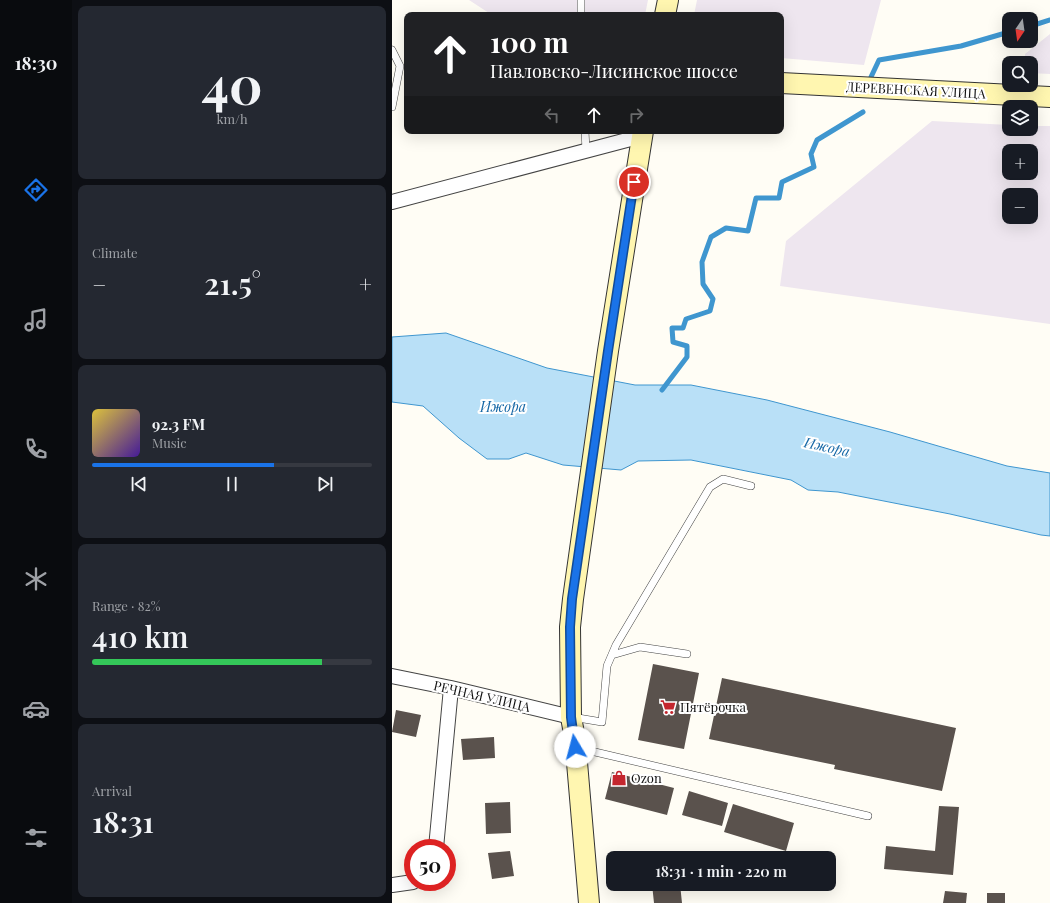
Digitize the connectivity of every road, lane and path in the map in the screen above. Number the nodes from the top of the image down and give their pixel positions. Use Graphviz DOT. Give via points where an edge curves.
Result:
graph roads {
  1 [pos="581,0"];
  2 [pos="668,0"];
  3 [pos="581,12"];
  4 [pos="666,12"];
  5 [pos="392,50"];
  6 [pos="784,83"];
  7 [pos="1050,97"];
  8 [pos="392,107"];
  9 [pos="584,134"];
  10 [pos="642,134"];
  11 [pos="586,150"];
  12 [pos="392,202"];
  13 [pos="751,486"];
  14 [pos="687,654"];
  15 [pos="612,655"];
  16 [pos="392,676"];
  17 [pos="451,688"];
  18 [pos="571,717"];
  19 [pos="575,747"];
  20 [pos="868,816"];
  21 [pos="437,839"];
  22 [pos="404,883"];
  23 [pos="392,884"];
  24 [pos="589,903"];
  1 -- 3 [label="lane"];
  2 -- 4 [label="main road"];
  5 -- 8 [label="lane" via="400,66"];
  6 -- 7 [label="main road, ДЕРЕВЕНСКАЯ УЛИЦА"];
  9 -- 11 [label="lane"];
  10 -- 11 [label="street"];
  10 -- 18 [label="main road" via="572,599"];
  11 -- 12 [label="street"];
  13 -- 15 [label="lane" via="723,479 710,487"];
  14 -- 15 [label="lane" via="640,647"];
  15 -- 18 [label="lane" via="607,666 602,722"];
  16 -- 17 [label="street, РЕЧНАЯ УЛИЦА"];
  17 -- 18 [label="street, РЕЧНАЯ УЛИЦА"];
  17 -- 21 [label="street"];
  18 -- 19 [label="main road"];
  19 -- 20 [label="lane"];
  19 -- 24 [label="main road"];
  22 -- 23 [label="street"];
}
